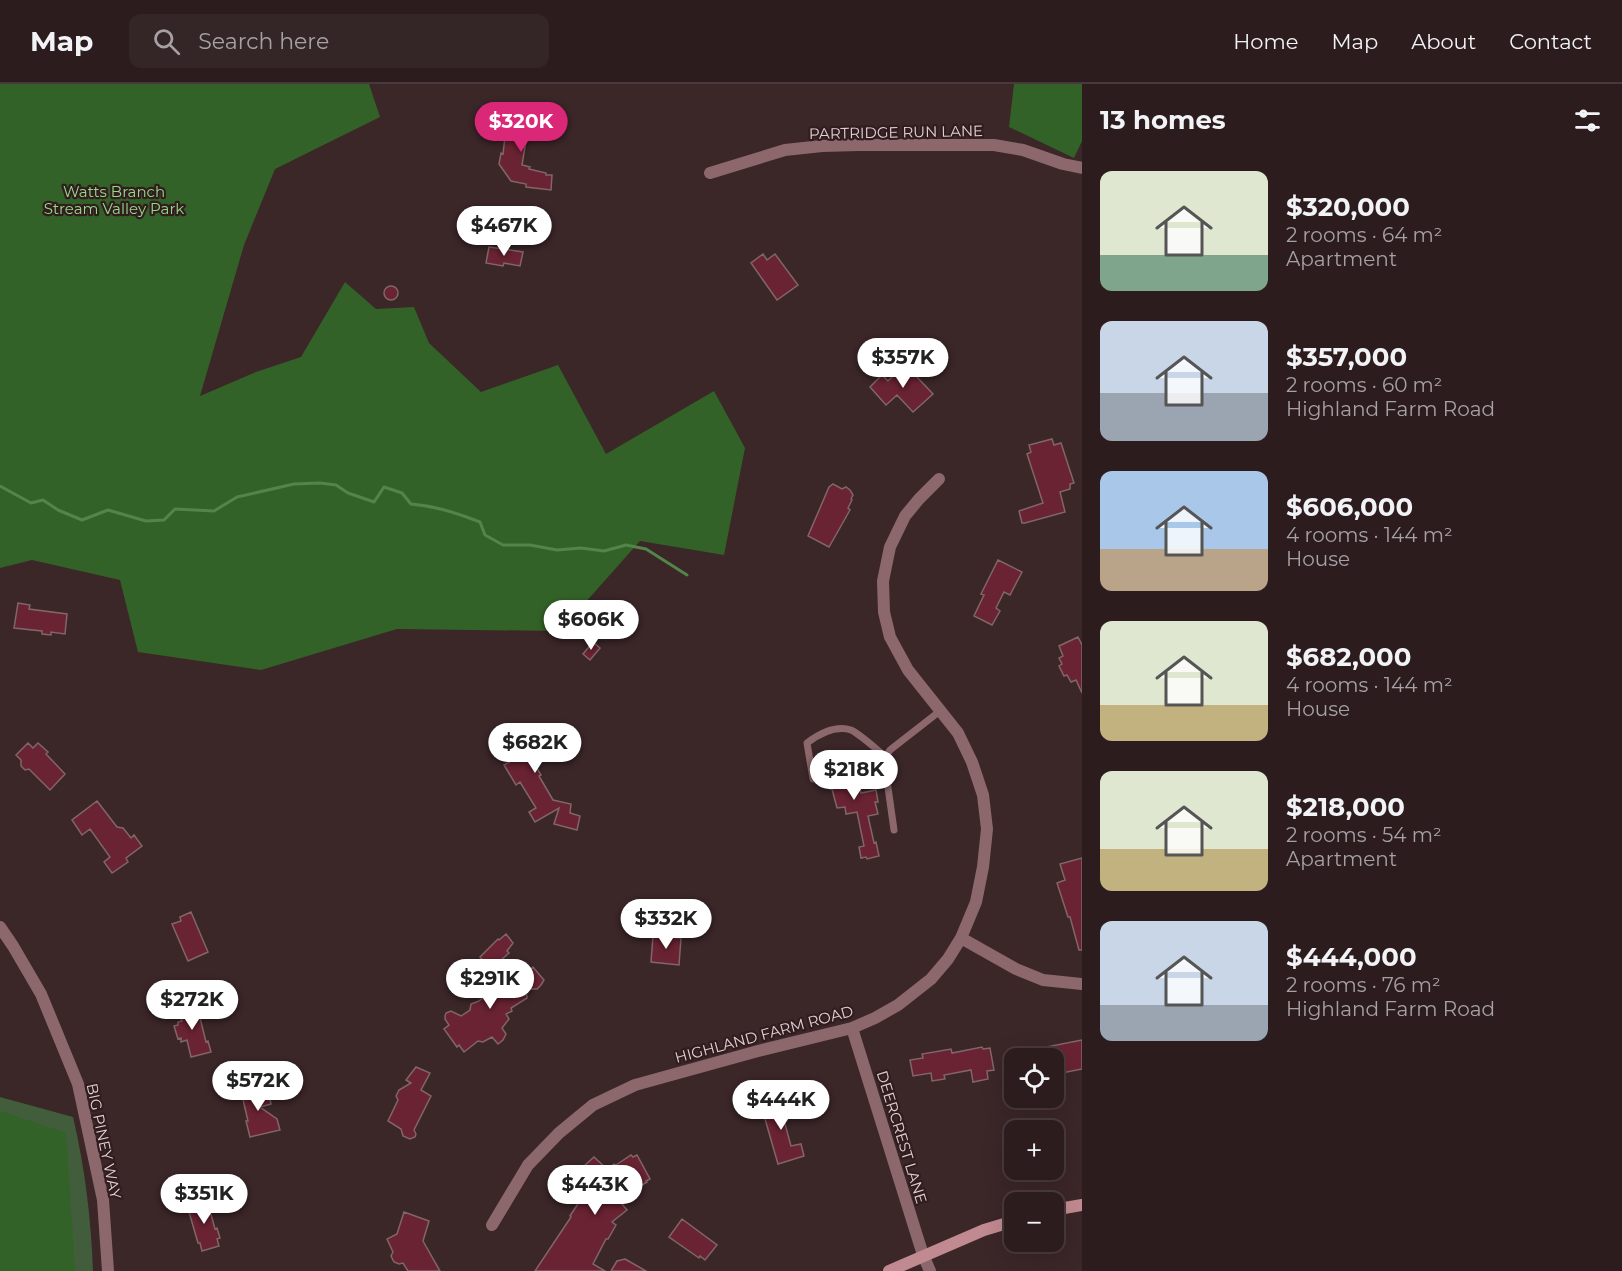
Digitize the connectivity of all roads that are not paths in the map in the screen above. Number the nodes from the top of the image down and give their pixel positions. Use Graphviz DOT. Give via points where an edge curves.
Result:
graph roads {
  1 [pos="1082,168"];
  2 [pos="710,173"];
  3 [pos="939,479"];
  4 [pos="940,711"];
  5 [pos="885,756"];
  6 [pos="813,779"];
  7 [pos="894,830"];
  8 [pos="0,927"];
  9 [pos="961,938"];
  10 [pos="1082,984"];
  11 [pos="852,1028"];
  12 [pos="1082,1205"];
  13 [pos="1064,1208"];
  14 [pos="1004,1224"];
  15 [pos="492,1225"];
  16 [pos="923,1255"];
  17 [pos="108,1271"];
  18 [pos="889,1271"];
  19 [pos="930,1271"];
  1 -- 2 [label="street, PARTRIDGE RUN LANE" via="1023,150 994,146 859,145 785,150"];
  3 -- 4 [label="street, HIGHLAND FARM ROAD" via="905,516 890,547 883,582 890,637 908,670"];
  4 -- 5 [label="lane"];
  4 -- 9 [label="street, HIGHLAND FARM ROAD" via="958,733 972,762 987,829 976,902"];
  5 -- 6 [label="lane" via="851,730 834,729 807,743"];
  5 -- 7 [label="lane"];
  8 -- 17 [label="street, BIG PINEY WAY" via="41,994 78,1084 103,1200"];
  9 -- 10 [label="street" via="1043,980"];
  9 -- 11 [label="street, HIGHLAND FARM ROAD" via="931,979 898,1005"];
  11 -- 15 [label="street, HIGHLAND FARM ROAD" via="636,1084 593,1106 528,1165"];
  11 -- 16 [label="street, DEERCREST LANE"];
  12 -- 13 [label="main road"];
  14 -- 16 [label="main road"];
  16 -- 18 [label="main road"];
  16 -- 19 [label="street, DEERCREST LANE"];
}
